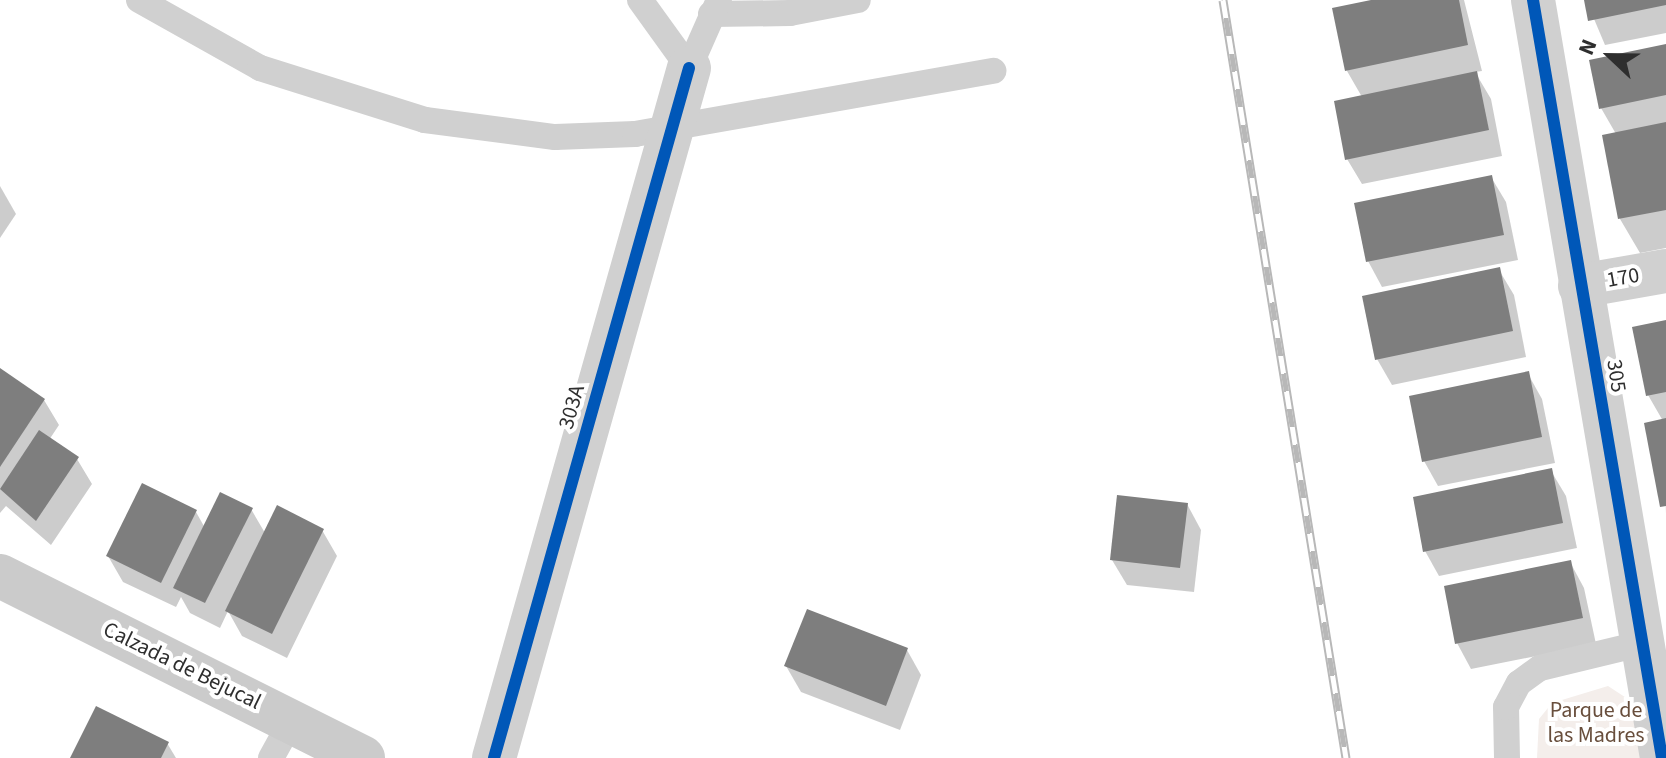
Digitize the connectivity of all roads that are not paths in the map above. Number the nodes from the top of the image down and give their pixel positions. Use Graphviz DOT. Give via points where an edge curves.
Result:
graph roads {
  1 [pos="139,0"];
  2 [pos="640,0"];
  3 [pos="858,0"];
  4 [pos="1533,0"];
  5 [pos="715,7"];
  6 [pos="689,68"];
  7 [pos="993,71"];
  8 [pos="672,127"];
  9 [pos="1666,271"];
  10 [pos="1580,286"];
  11 [pos="0,576"];
  12 [pos="1640,644"];
  13 [pos="292,720"];
  14 [pos="271,758"];
  15 [pos="363,758"];
  16 [pos="494,758"];
  17 [pos="1507,758"];
  18 [pos="1662,758"];
  1 -- 8 [label="lane" via="260,68 425,120 555,137"];
  2 -- 6 [label="lane"];
  3 -- 5 [label="lane" via="790,13"];
  4 -- 10 [label="street, 305"];
  5 -- 6 [label="lane"];
  6 -- 8 [label="street, 303A"];
  7 -- 8 [label="lane"];
  8 -- 16 [label="street, 303A"];
  9 -- 10 [label="street, 170"];
  10 -- 12 [label="street, 305"];
  11 -- 13 [label="main road, Calzada de Bejucal"];
  12 -- 17 [label="lane" via="1540,668 1519,683 1506,707"];
  12 -- 18 [label="street, 305"];
  13 -- 14 [label="lane"];
  13 -- 15 [label="main road, Calzada de Bejucal"];
}
